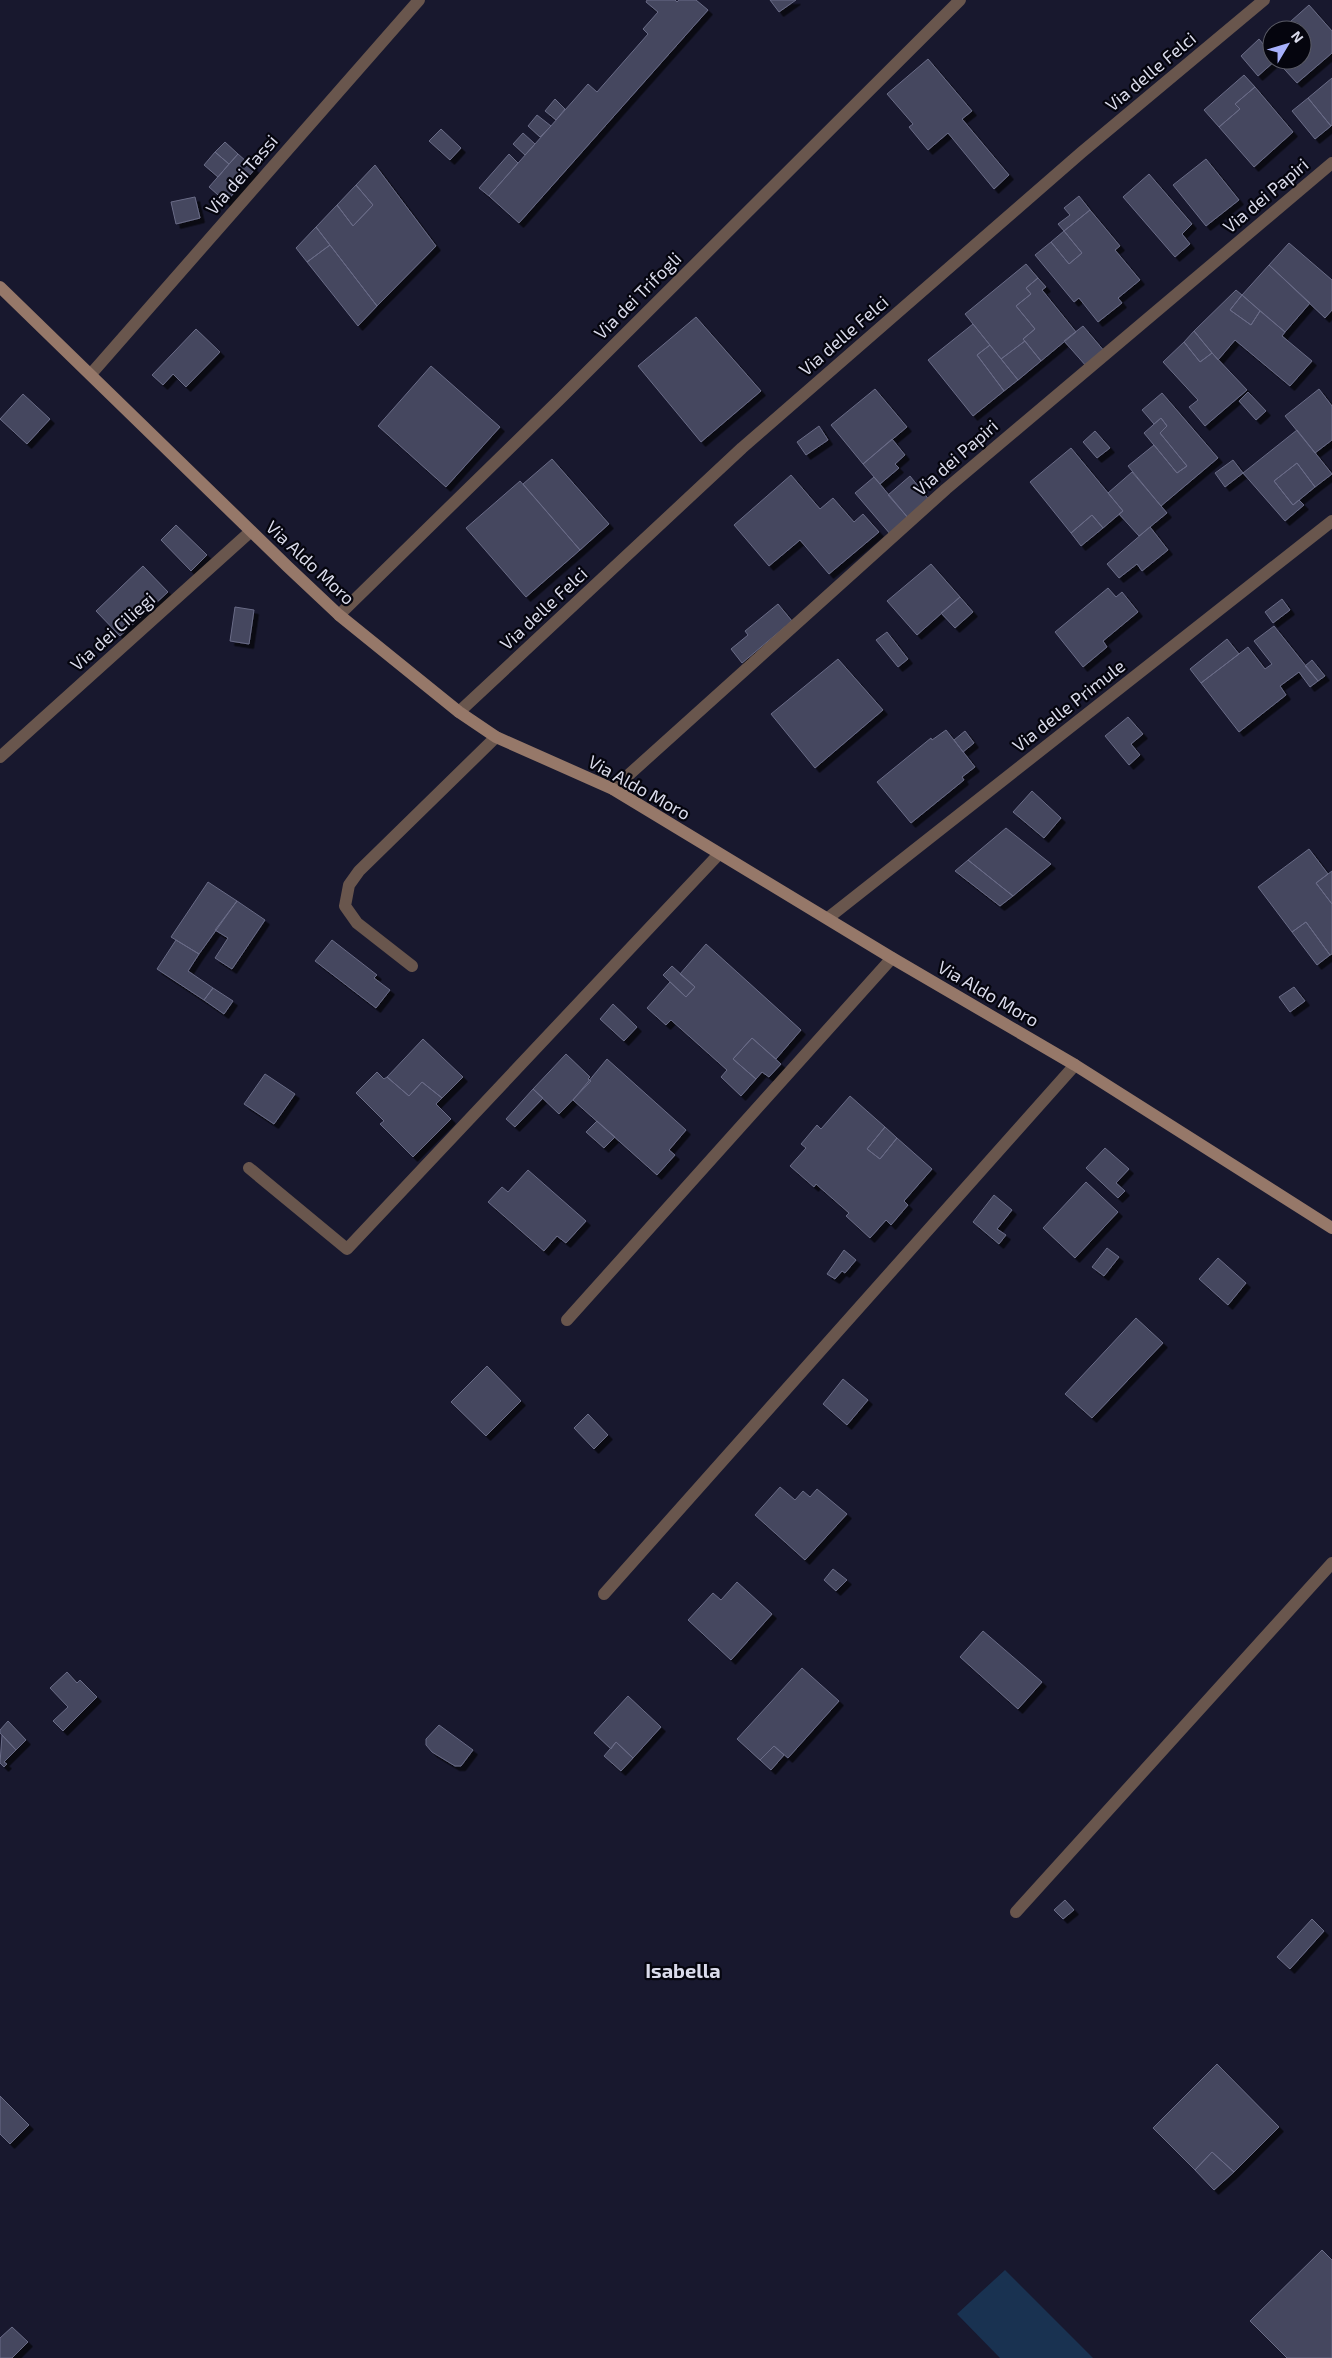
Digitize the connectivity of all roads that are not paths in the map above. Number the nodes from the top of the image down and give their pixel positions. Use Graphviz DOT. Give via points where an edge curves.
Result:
graph roads {
  1 [pos="419,0"];
  2 [pos="960,0"];
  3 [pos="1264,0"];
  4 [pos="1332,163"];
  5 [pos="0,287"];
  6 [pos="90,374"];
  7 [pos="1332,521"];
  8 [pos="250,532"];
  9 [pos="339,615"];
  10 [pos="458,712"];
  11 [pos="496,737"];
  12 [pos="0,757"];
  13 [pos="613,789"];
  14 [pos="719,854"];
  15 [pos="828,918"];
  16 [pos="892,958"];
  17 [pos="412,966"];
  18 [pos="1075,1065"];
  19 [pos="249,1168"];
  20 [pos="1332,1228"];
  21 [pos="567,1320"];
  22 [pos="1332,1563"];
  23 [pos="604,1594"];
  24 [pos="1016,1912"];
  1 -- 6 [label="street, Via dei Tassi"];
  2 -- 9 [label="street, Via dei Trifogli"];
  3 -- 10 [label="street, Via delle Felci" via="1082,152 742,448"];
  4 -- 13 [label="street, Via dei Papiri" via="946,489"];
  5 -- 6 [label="street, Via Aldo Moro"];
  6 -- 8 [label="street, Via Aldo Moro"];
  7 -- 15 [label="street, Via delle Primule"];
  8 -- 9 [label="street, Via Aldo Moro"];
  8 -- 12 [label="street, Via dei Ciliegi"];
  9 -- 10 [label="street, Via Aldo Moro"];
  10 -- 11 [label="street, Via Aldo Moro"];
  11 -- 13 [label="street, Via Aldo Moro"];
  11 -- 17 [label="street" via="359,871 349,885 345,906 357,923"];
  13 -- 14 [label="street, Via Aldo Moro"];
  14 -- 15 [label="street, Via Aldo Moro"];
  14 -- 19 [label="street" via="347,1249"];
  15 -- 16 [label="street, Via Aldo Moro"];
  16 -- 18 [label="street, Via Aldo Moro"];
  16 -- 21 [label="street"];
  18 -- 20 [label="street, Via Aldo Moro"];
  18 -- 23 [label="street"];
  22 -- 24 [label="street"];
}
